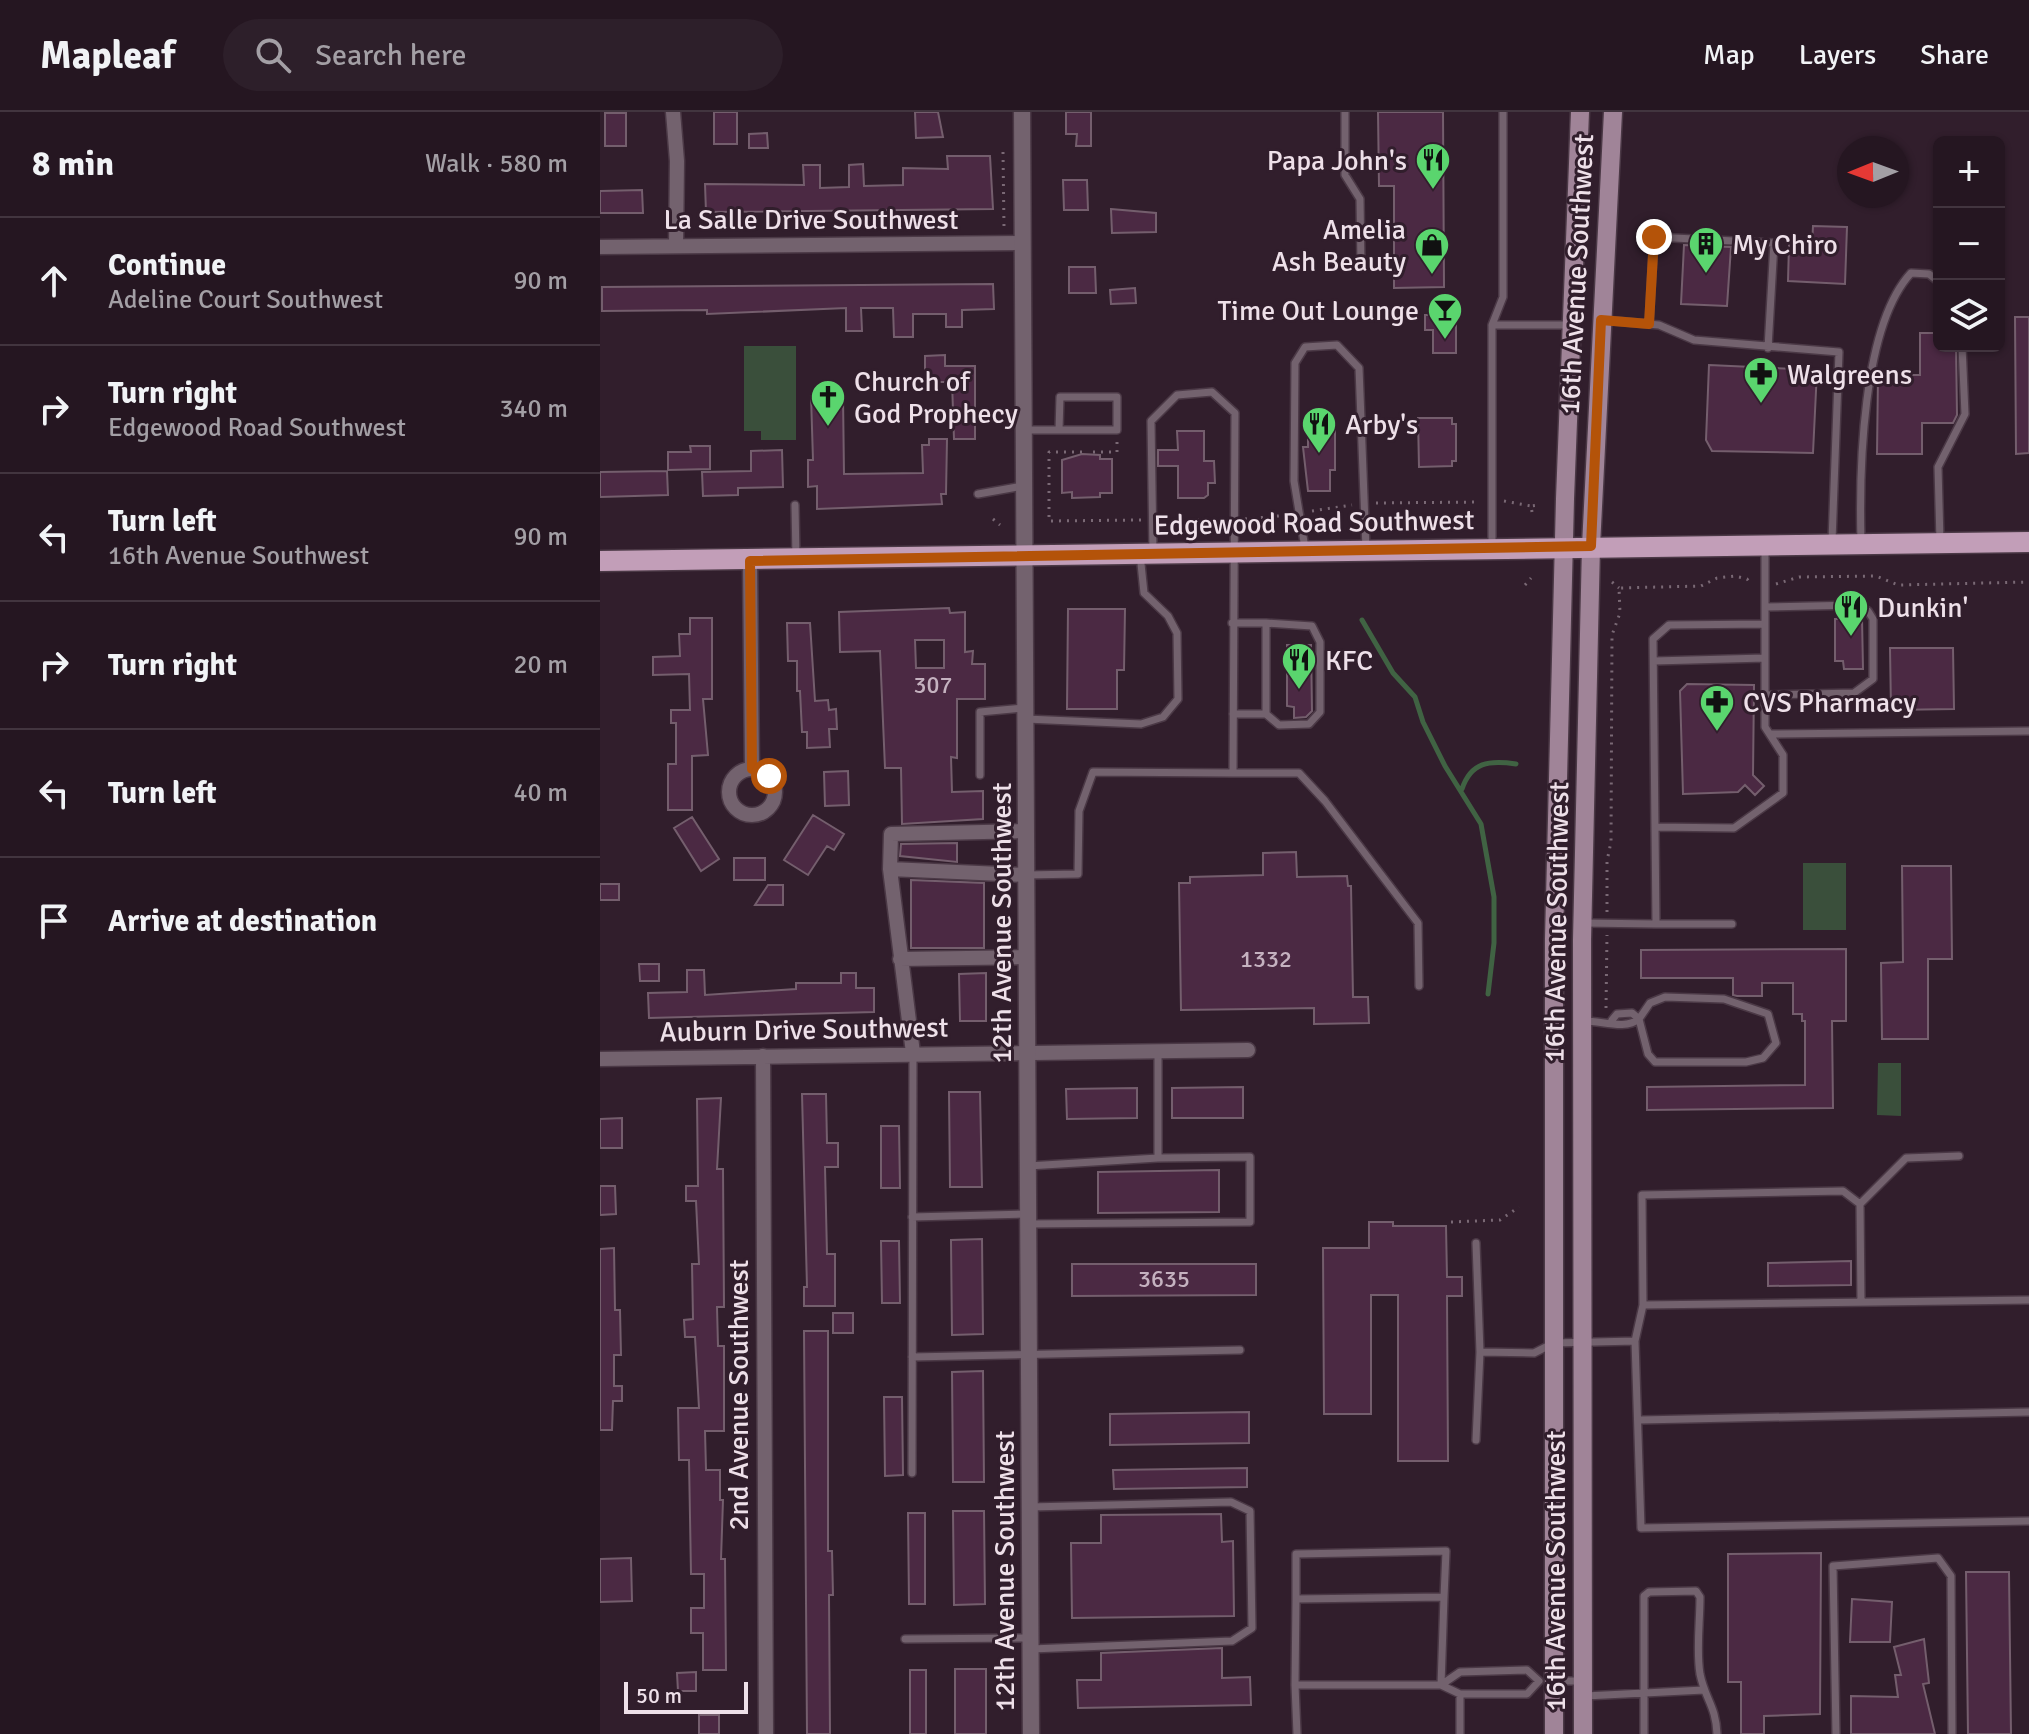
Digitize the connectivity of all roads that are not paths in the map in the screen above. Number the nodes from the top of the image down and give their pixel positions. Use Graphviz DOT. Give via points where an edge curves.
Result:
graph roads {
  1 [pos="673,112"];
  2 [pos="1022,112"];
  3 [pos="1345,112"];
  4 [pos="1503,112"];
  5 [pos="1580,112"];
  6 [pos="1613,112"];
  7 [pos="1023,243"];
  8 [pos="676,246"];
  9 [pos="600,247"];
  10 [pos="1361,265"];
  11 [pos="1936,280"];
  12 [pos="1601,320"];
  13 [pos="1649,324"];
  14 [pos="1492,325"];
  15 [pos="1571,325"];
  16 [pos="1768,348"];
  17 [pos="1962,352"];
  18 [pos="1024,430"];
  19 [pos="1059,430"];
  20 [pos="1024,485"];
  21 [pos="978,494"];
  22 [pos="795,505"];
  23 [pos="2029,542"];
  24 [pos="1940,543"];
  25 [pos="1765,544"];
  26 [pos="1832,544"];
  27 [pos="1861,544"];
  28 [pos="1564,546"];
  29 [pos="1591,546"];
  30 [pos="1492,547"];
  31 [pos="1366,549"];
  32 [pos="1305,550"];
  33 [pos="1232,551"];
  34 [pos="1146,552"];
  35 [pos="1025,554"];
  36 [pos="796,560"];
  37 [pos="600,561"];
  38 [pos="750,561"];
  39 [pos="1765,607"];
  40 [pos="1232,623"];
  41 [pos="1266,623"];
  42 [pos="1765,624"];
  43 [pos="1765,658"];
  44 [pos="1654,661"];
  45 [pos="1765,695"];
  46 [pos="1026,713"];
  47 [pos="1233,714"];
  48 [pos="1266,714"];
  49 [pos="2029,731"];
  50 [pos="1770,734"];
  51 [pos="752,769"];
  52 [pos="1233,773"];
  53 [pos="980,775"];
  54 [pos="1655,827"];
  55 [pos="1026,831"];
  56 [pos="890,869"];
  57 [pos="1026,875"];
  58 [pos="1583,923"];
  59 [pos="1656,924"];
  60 [pos="1732,924"];
  61 [pos="1027,957"];
  62 [pos="900,959"];
  63 [pos="1419,986"];
  64 [pos="1639,1019"];
  65 [pos="1583,1021"];
  66 [pos="1158,1050"];
  67 [pos="1248,1050"];
  68 [pos="1027,1051"];
  69 [pos="913,1053"];
  70 [pos="763,1056"];
  71 [pos="600,1059"];
  72 [pos="1959,1156"];
  73 [pos="1158,1158"];
  74 [pos="1028,1166"];
  75 [pos="1860,1204"];
  76 [pos="912,1217"];
  77 [pos="1028,1219"];
  78 [pos="1476,1243"];
  79 [pos="2029,1300"];
  80 [pos="1861,1302"];
  81 [pos="1643,1305"];
  82 [pos="1635,1341"];
  83 [pos="1583,1342"];
  84 [pos="1554,1343"];
  85 [pos="1240,1350"];
  86 [pos="1480,1352"];
  87 [pos="1029,1355"];
  88 [pos="912,1357"];
  89 [pos="2029,1412"];
  90 [pos="1640,1420"];
  91 [pos="1476,1440"];
  92 [pos="912,1473"];
  93 [pos="1030,1507"];
  94 [pos="2029,1521"];
  95 [pos="1444,1597"];
  96 [pos="1296,1599"];
  97 [pos="905,1639"];
  98 [pos="1030,1643"];
  99 [pos="1546,1681"];
  100 [pos="1295,1685"];
  101 [pos="1441,1685"];
  102 [pos="1583,1688"];
  103 [pos="1704,1690"];
  104 [pos="1460,1694"];
  105 [pos="1643,1694"];
  106 [pos="766,1734"];
  107 [pos="1031,1734"];
  108 [pos="1297,1734"];
  109 [pos="1460,1734"];
  110 [pos="1554,1734"];
  111 [pos="1583,1734"];
  112 [pos="1644,1734"];
  113 [pos="1717,1734"];
  114 [pos="1836,1734"];
  115 [pos="1952,1734"];
  1 -- 8 [label="street"];
  2 -- 7 [label="street, 12th Avenue Southwest"];
  3 -- 10 [label="lane" via="1345,175 1360,199"];
  4 -- 14 [label="lane" via="1503,297"];
  5 -- 15 [label="main road, 16th Avenue Southwest"];
  6 -- 12 [label="main road, 16th Avenue Southwest"];
  7 -- 8 [label="street, La Salle Drive Southwest"];
  7 -- 18 [label="street, 12th Avenue Southwest"];
  8 -- 9 [label="street, La Salle Drive Southwest"];
  11 -- 27 [label="lane" via="1911,273 1897,288 1871,366"];
  12 -- 13 [label="lane"];
  12 -- 29 [label="main road, 16th Avenue Southwest"];
  13 -- 16 [label="lane" via="1694,340"];
  13 -- 16 [label="lane" via="1654,237 1774,243"];
  14 -- 15 [label="lane"];
  14 -- 30 [label="lane"];
  15 -- 28 [label="main road, 16th Avenue Southwest"];
  16 -- 26 [label="lane" via="1839,352"];
  17 -- 24 [label="lane" via="1965,414 1938,467"];
  18 -- 19 [label="lane"];
  18 -- 20 [label="street, 12th Avenue Southwest"];
  19 -- 19 [label="lane" via="1117,430 1117,397 1060,397"];
  20 -- 21 [label="lane"];
  20 -- 35 [label="street, 12th Avenue Southwest"];
  22 -- 36 [label="lane"];
  23 -- 24 [label="main road, Edgewood Road Southwest"];
  24 -- 27 [label="main road, Edgewood Road Southwest"];
  25 -- 26 [label="main road, Edgewood Road Southwest"];
  25 -- 29 [label="main road, Edgewood Road Southwest"];
  25 -- 39 [label="lane"];
  26 -- 27 [label="main road, Edgewood Road Southwest"];
  28 -- 29 [label="main road, Edgewood Road Southwest"];
  28 -- 30 [label="main road, Edgewood Road Southwest"];
  28 -- 84 [label="main road, 16th Avenue Southwest" via="1554,939"];
  29 -- 58 [label="main road, 16th Avenue Southwest"];
  30 -- 31 [label="main road, Edgewood Road Southwest"];
  31 -- 32 [label="main road, Edgewood Road Southwest"];
  31 -- 32 [label="lane" via="1359,368 1337,345 1305,347 1295,363 1294,481"];
  32 -- 33 [label="main road, Edgewood Road Southwest"];
  33 -- 34 [label="main road, Edgewood Road Southwest"];
  33 -- 34 [label="lane" via="1235,413 1212,392 1177,395 1151,421 1152,520"];
  33 -- 40 [label="lane"];
  34 -- 35 [label="main road, Edgewood Road Southwest"];
  34 -- 46 [label="lane" via="1144,593 1177,633 1178,699 1163,717 1141,724"];
  35 -- 36 [label="main road, Edgewood Road Southwest"];
  35 -- 46 [label="street, 12th Avenue Southwest"];
  36 -- 38 [label="main road, Edgewood Road Southwest"];
  37 -- 38 [label="main road, Edgewood Road Southwest"];
  38 -- 51 [label="street"];
  39 -- 42 [label="lane"];
  39 -- 45 [label="lane" via="1857,605 1868,611 1873,619 1873,679 1854,693"];
  40 -- 41 [label="lane"];
  40 -- 47 [label="lane"];
  41 -- 48 [label="lane"];
  41 -- 48 [label="lane" via="1312,626 1320,642 1320,712 1309,724 1279,725"];
  42 -- 43 [label="lane"];
  42 -- 44 [label="lane" via="1669,625 1653,639"];
  43 -- 44 [label="lane"];
  43 -- 45 [label="lane"];
  44 -- 54 [label="lane"];
  45 -- 50 [label="lane" via="1765,727"];
  46 -- 53 [label="lane" via="980,712"];
  46 -- 55 [label="street, 12th Avenue Southwest"];
  47 -- 48 [label="lane"];
  47 -- 52 [label="lane"];
  49 -- 50 [label="lane"];
  50 -- 54 [label="lane" via="1783,755 1783,793 1734,828"];
  52 -- 57 [label="lane" via="1093,772 1079,811 1078,874"];
  52 -- 63 [label="lane" via="1299,773 1325,801 1418,923"];
  54 -- 59 [label="lane"];
  55 -- 56 [label="street" via="891,834"];
  55 -- 57 [label="street, 12th Avenue Southwest"];
  56 -- 57 [label="street"];
  56 -- 62 [label="street"];
  57 -- 61 [label="street, 12th Avenue Southwest"];
  58 -- 59 [label="lane"];
  58 -- 65 [label="main road, 16th Avenue Southwest"];
  59 -- 60 [label="lane"];
  61 -- 62 [label="street"];
  61 -- 68 [label="street, 12th Avenue Southwest"];
  62 -- 69 [label="street"];
  64 -- 64 [label="lane" via="1656,999 1724,999 1768,1014 1776,1043 1763,1058 1746,1062 1663,1064 1648,1054"];
  64 -- 65 [label="lane" via="1619,1025"];
  65 -- 83 [label="main road, 16th Avenue Southwest"];
  66 -- 67 [label="street, Auburn Drive Southwest"];
  66 -- 68 [label="street, Auburn Drive Southwest"];
  66 -- 73 [label="lane"];
  68 -- 69 [label="street, Auburn Drive Southwest"];
  68 -- 74 [label="street, 12th Avenue Southwest"];
  69 -- 70 [label="street, Auburn Drive Southwest"];
  69 -- 76 [label="lane"];
  70 -- 71 [label="street, Auburn Drive Southwest"];
  70 -- 106 [label="street, 2nd Avenue Southwest"];
  72 -- 75 [label="lane" via="1906,1158"];
  73 -- 74 [label="lane"];
  73 -- 77 [label="lane" via="1250,1157 1250,1222"];
  74 -- 77 [label="street, 12th Avenue Southwest"];
  75 -- 80 [label="lane"];
  75 -- 81 [label="lane" via="1843,1191 1642,1195"];
  76 -- 77 [label="lane"];
  76 -- 88 [label="lane"];
  77 -- 87 [label="street, 12th Avenue Southwest"];
  78 -- 86 [label="lane"];
  79 -- 80 [label="lane"];
  80 -- 81 [label="lane"];
  81 -- 82 [label="lane"];
  82 -- 83 [label="lane"];
  82 -- 90 [label="lane"];
  83 -- 84 [label="lane"];
  83 -- 102 [label="main road, 16th Avenue Southwest"];
  84 -- 86 [label="lane" via="1534,1353"];
  84 -- 99 [label="main road, 16th Avenue Southwest"];
  85 -- 87 [label="lane"];
  86 -- 91 [label="lane"];
  87 -- 88 [label="lane"];
  87 -- 93 [label="street, 12th Avenue Southwest"];
  88 -- 92 [label="lane"];
  89 -- 90 [label="lane"];
  90 -- 94 [label="lane" via="1641,1528"];
  93 -- 98 [label="street, 12th Avenue Southwest"];
  93 -- 98 [label="lane" via="1231,1502 1250,1511 1252,1628 1232,1641"];
  95 -- 96 [label="lane"];
  95 -- 96 [label="lane" via="1446,1551 1296,1554"];
  95 -- 101 [label="lane"];
  96 -- 100 [label="lane"];
  97 -- 98 [label="lane"];
  98 -- 107 [label="street, 12th Avenue Southwest"];
  99 -- 101 [label="lane" via="1527,1670 1460,1672"];
  99 -- 102 [label="lane"];
  99 -- 104 [label="lane" via="1527,1694"];
  99 -- 110 [label="main road, 16th Avenue Southwest"];
  100 -- 101 [label="lane"];
  100 -- 108 [label="lane"];
  101 -- 104 [label="lane"];
  102 -- 105 [label="lane"];
  102 -- 111 [label="main road, 16th Avenue Southwest"];
  103 -- 105 [label="lane"];
  103 -- 105 [label="lane" via="1699,1669 1700,1597 1696,1591 1649,1592 1644,1596"];
  103 -- 113 [label="lane" via="1716,1710"];
  104 -- 109 [label="lane"];
  105 -- 112 [label="lane"];
  114 -- 115 [label="lane" via="1833,1566 1938,1558 1951,1576"];
}
